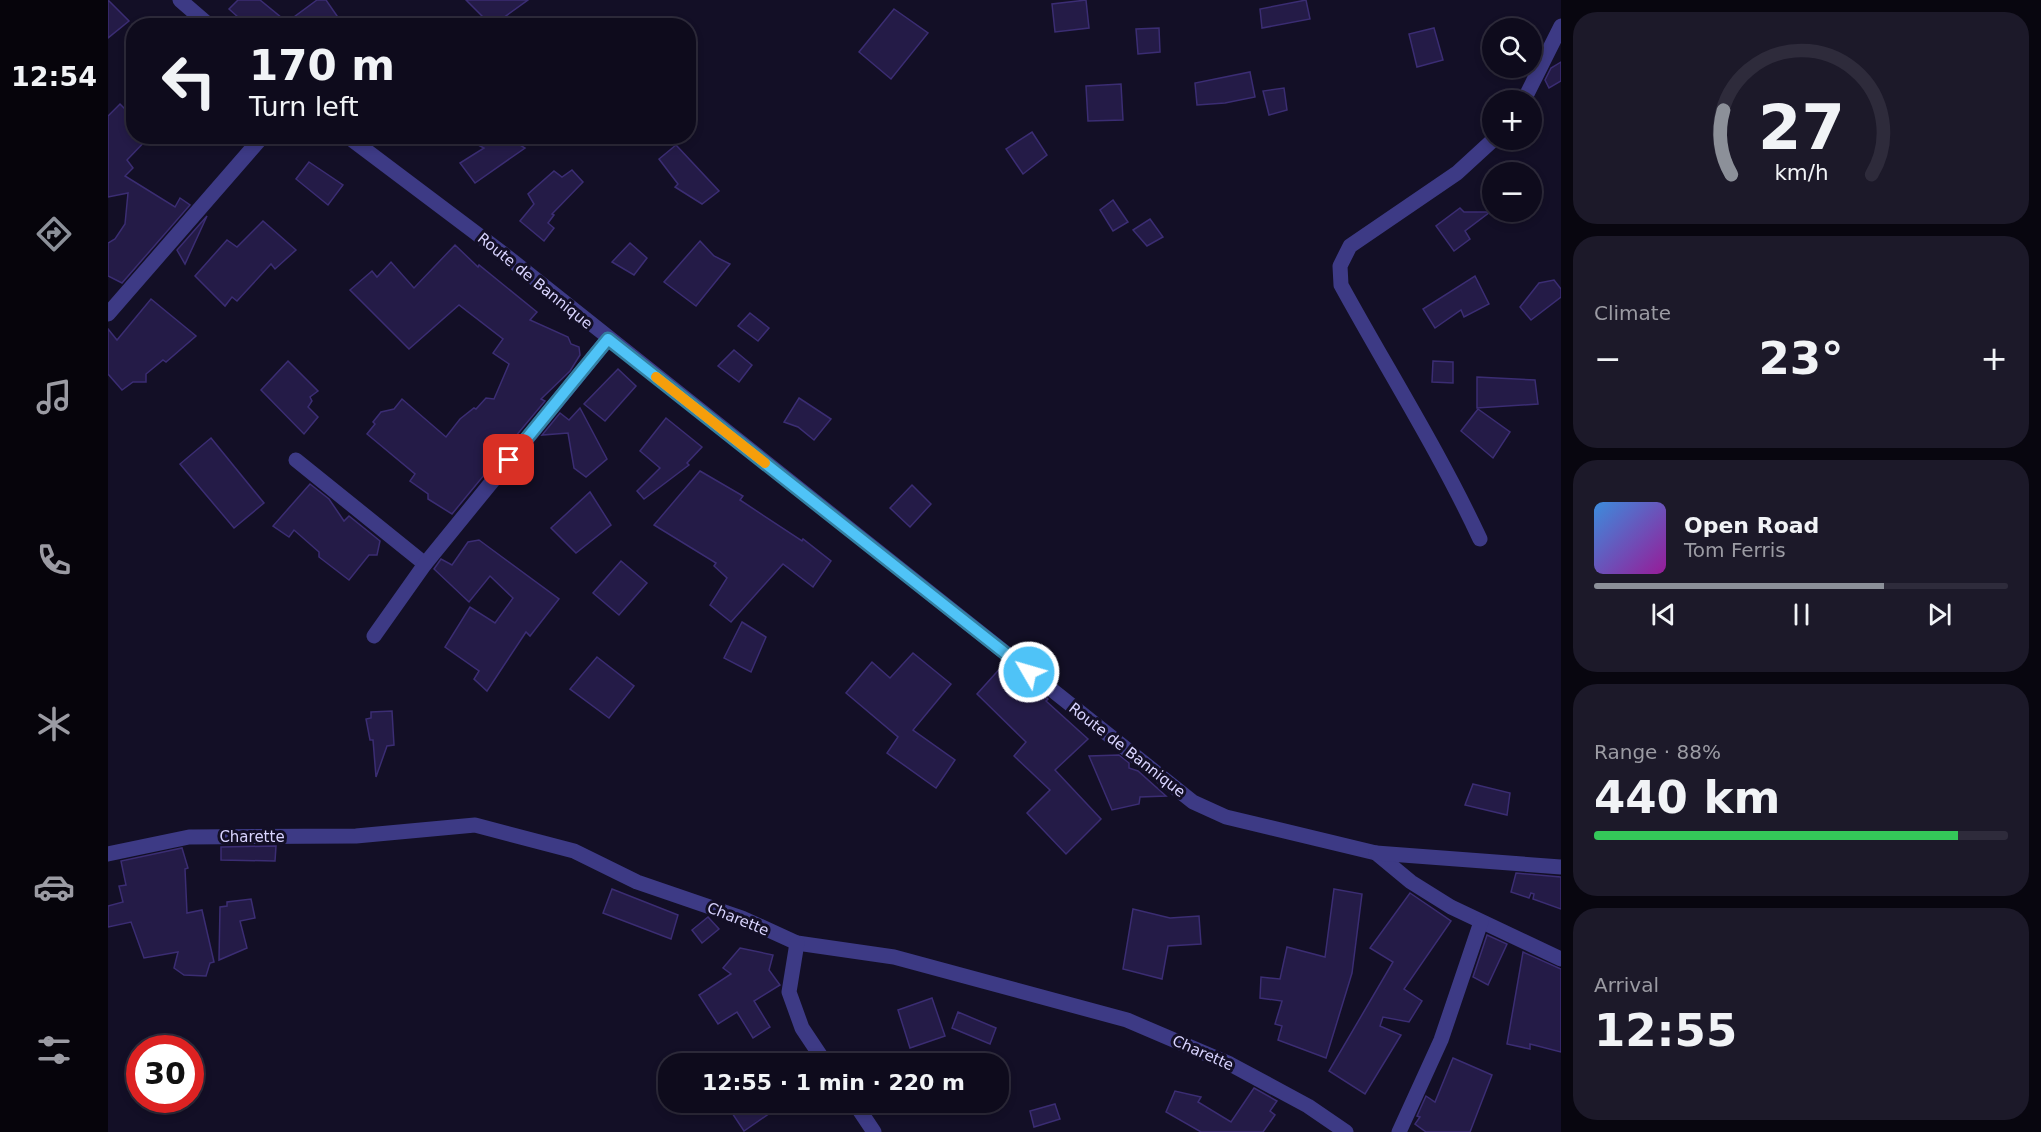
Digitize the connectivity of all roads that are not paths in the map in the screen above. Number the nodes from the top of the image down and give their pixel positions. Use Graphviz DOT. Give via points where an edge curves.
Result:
graph roads {
  1 [pos="180,0"];
  2 [pos="201,18"];
  3 [pos="1561,26"];
  4 [pos="1529,90"];
  5 [pos="256,144"];
  6 [pos="358,144"];
  7 [pos="1482,150"];
  8 [pos="108,314"];
  9 [pos="608,339"];
  10 [pos="296,460"];
  11 [pos="1480,539"];
  12 [pos="425,564"];
  13 [pos="374,636"];
  14 [pos="1376,853"];
  15 [pos="108,854"];
  16 [pos="1561,867"];
  17 [pos="1481,922"];
  18 [pos="797,943"];
  19 [pos="1561,959"];
  20 [pos="819,1053"];
  21 [pos="861,1113"];
  22 [pos="874,1132"];
  23 [pos="1346,1132"];
  24 [pos="1399,1132"];
  1 -- 2 [label="street"];
  3 -- 4 [label="street"];
  5 -- 8 [label="street"];
  6 -- 9 [label="street, Route de Bannique" via="506,255"];
  7 -- 11 [label="street" via="1457,173 1350,246 1340,266 1341,285 1454,483"];
  9 -- 12 [label="street"];
  9 -- 14 [label="street, Route de Bannique" via="1193,802 1226,817"];
  10 -- 12 [label="street"];
  12 -- 13 [label="street"];
  14 -- 16 [label="street"];
  14 -- 17 [label="street, Route de Bannique" via="1411,882"];
  15 -- 18 [label="street, Charette" via="189,837 356,837 475,825 574,851 637,882 742,918"];
  17 -- 19 [label="street, Route de Bannique"];
  17 -- 24 [label="street" via="1441,1040"];
  18 -- 20 [label="street" via="789,992 802,1028"];
  18 -- 23 [label="street, Charette" via="894,957 1127,1020 1230,1064 1308,1106"];
  21 -- 22 [label="street"];
}
